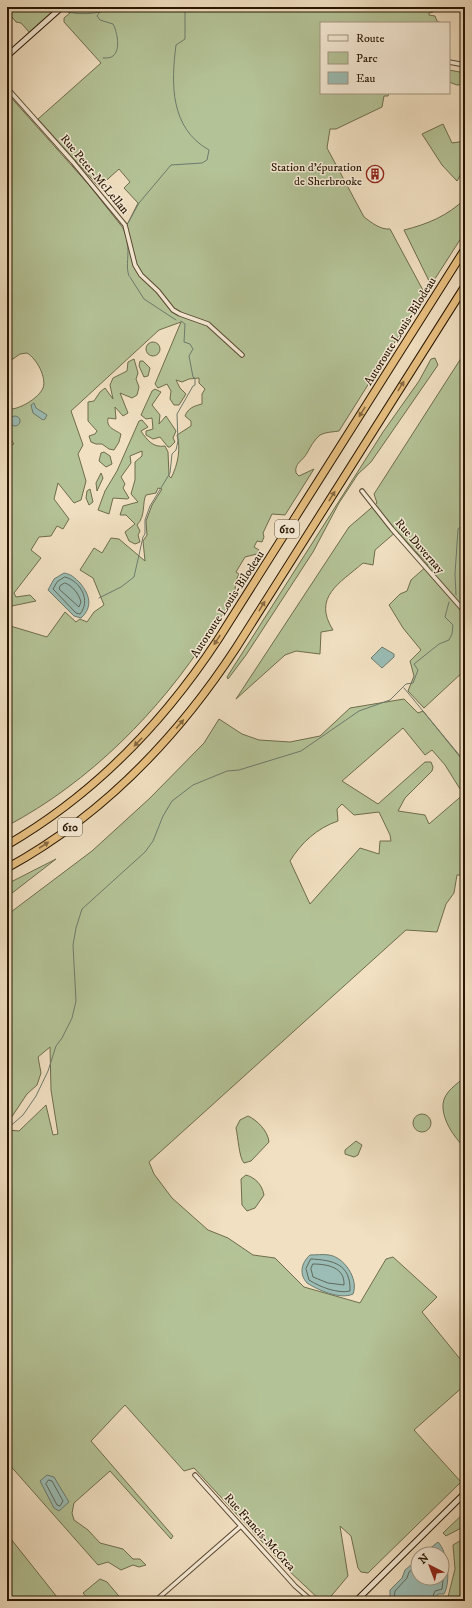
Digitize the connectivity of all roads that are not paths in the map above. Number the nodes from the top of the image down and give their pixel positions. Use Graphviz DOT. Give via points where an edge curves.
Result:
graph roads {
  1 [pos="62,7"];
  2 [pos="7,56"];
  3 [pos="450,62"];
  4 [pos="465,65"];
  5 [pos="7,88"];
  6 [pos="465,249"];
  7 [pos="465,286"];
  8 [pos="242,355"];
  9 [pos="362,491"];
  10 [pos="465,612"];
  11 [pos="7,845"];
  12 [pos="7,868"];
  13 [pos="195,1475"];
  14 [pos="465,1493"];
  15 [pos="241,1526"];
  16 [pos="155,1601"];
  17 [pos="312,1601"];
  18 [pos="356,1601"];
  1 -- 2 [label="main road"];
  3 -- 4 [label="street"];
  5 -- 8 [label="street, Rue Peter-McLellan" via="125,225 135,265 141,275 173,310 208,324"];
  6 -- 11 [label="highway, Autoroute Louis-Bilodeau / 610, one-way" via="211,650 178,696 135,745 101,777 59,811"];
  12 -- 7 [label="highway, 610, one-way" via="57,836 109,797 160,748 197,704 236,648"];
  9 -- 10 [label="street, Rue Duvernay"];
  13 -- 15 [label="street, Rue Francis-McCrea"];
  14 -- 18 [label="main road"];
  15 -- 16 [label="street"];
  15 -- 17 [label="street, Rue Francis-McCrea" via="295,1586"];
}
